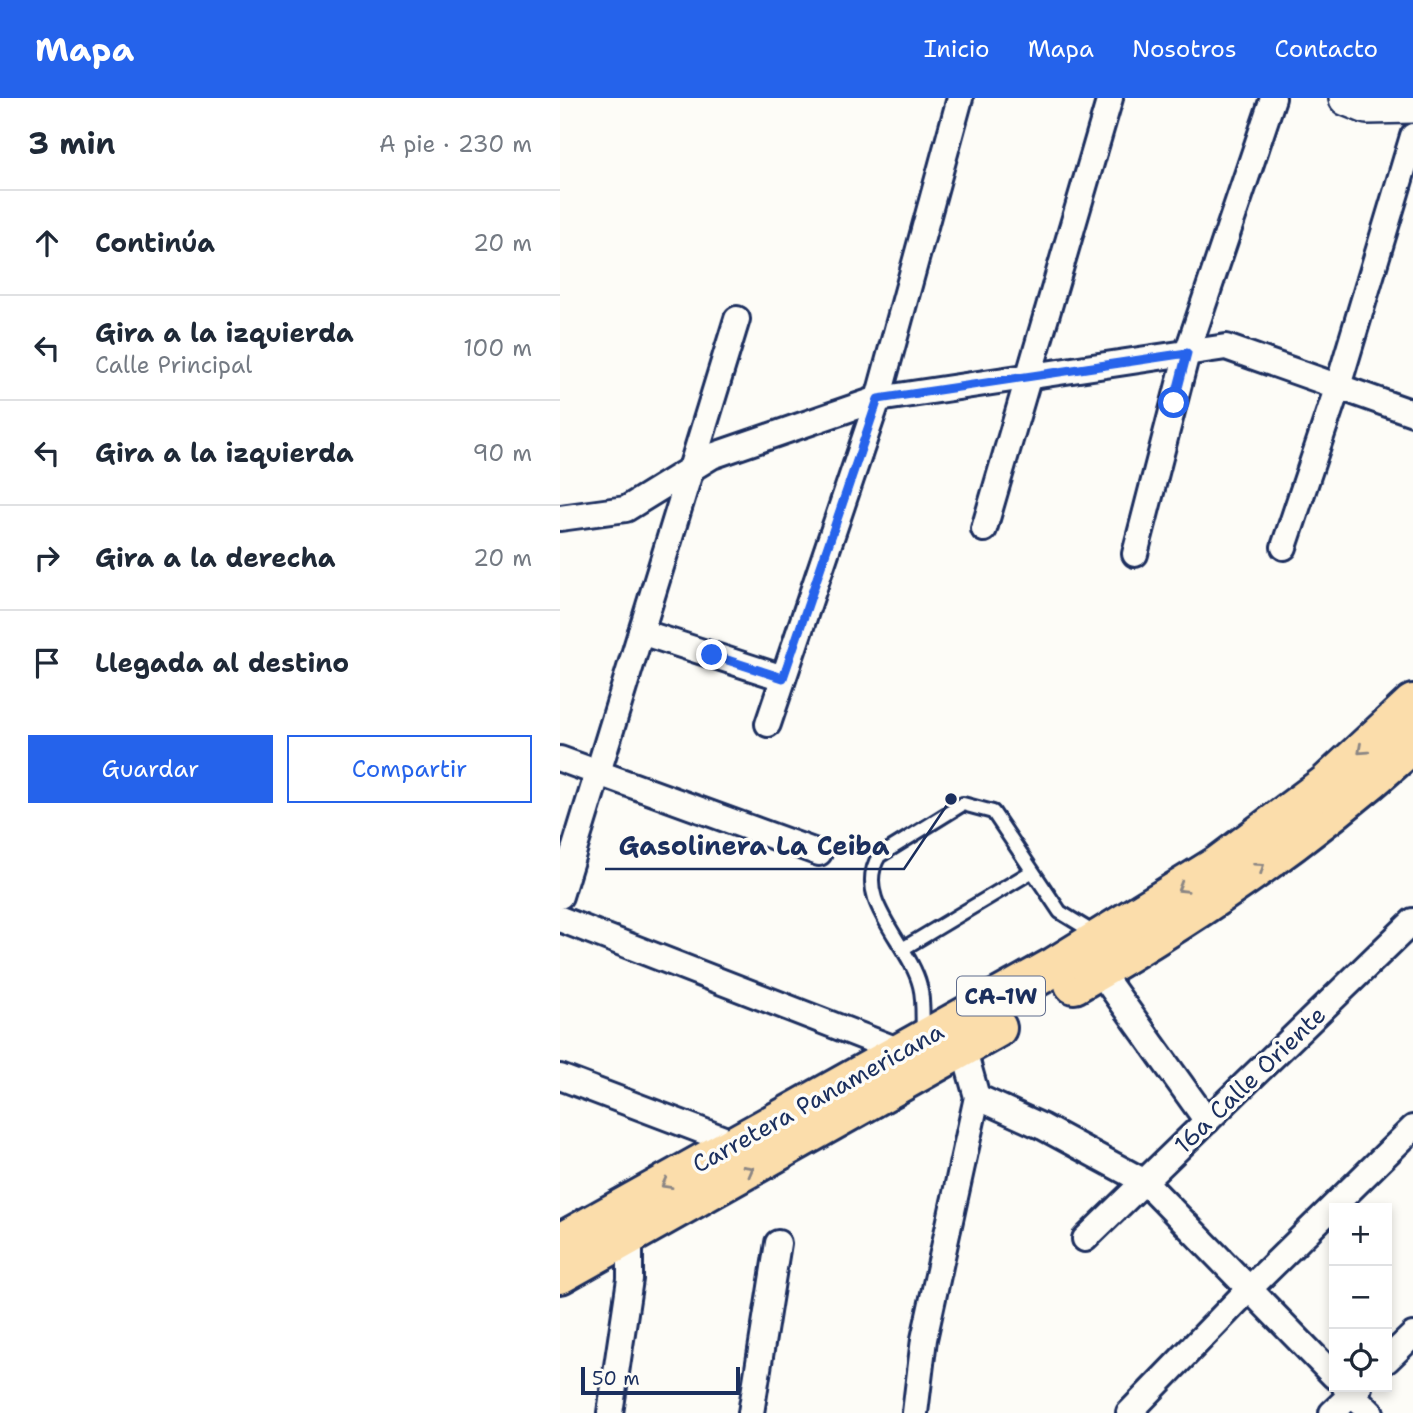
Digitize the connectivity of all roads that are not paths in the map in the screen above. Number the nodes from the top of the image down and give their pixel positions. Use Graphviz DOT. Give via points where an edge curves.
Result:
graph roads {
  1 [pos="960,98"];
  2 [pos="1110,98"];
  3 [pos="1273,98"];
  4 [pos="1348,98"];
  5 [pos="1413,106"];
  6 [pos="1413,136"];
  7 [pos="737,318"];
  8 [pos="1187,353"];
  9 [pos="1028,377"];
  10 [pos="1338,386"];
  11 [pos="878,399"];
  12 [pos="1413,413"];
  13 [pos="691,469"];
  14 [pos="560,518"];
  15 [pos="984,529"];
  16 [pos="1284,547"];
  17 [pos="1135,554"];
  18 [pos="641,632"];
  19 [pos="783,678"];
  20 [pos="1413,704"];
  21 [pos="768,724"];
  22 [pos="1413,743"];
  23 [pos="560,760"];
  24 [pos="598,772"];
  25 [pos="819,853"];
  26 [pos="1031,872"];
  27 [pos="560,896"];
  28 [pos="560,919"];
  29 [pos="1413,921"];
  30 [pos="904,948"];
  31 [pos="1100,954"];
  32 [pos="911,1045"];
  33 [pos="963,1047"];
  34 [pos="560,1077"];
  35 [pos="976,1097"];
  36 [pos="1207,1121"];
  37 [pos="1413,1128"];
  38 [pos="737,1144"];
  39 [pos="1145,1182"];
  40 [pos="630,1235"];
  41 [pos="1085,1238"];
  42 [pos="778,1242"];
  43 [pos="560,1243"];
  44 [pos="560,1274"];
  45 [pos="1249,1289"];
  46 [pos="1413,1335"];
  47 [pos="1392,1355"];
  48 [pos="1329,1371"];
  49 [pos="1350,1392"];
  50 [pos="1354,1392"];
  51 [pos="610,1413"];
  52 [pos="751,1413"];
  53 [pos="915,1413"];
  54 [pos="1129,1413"];
  55 [pos="1332,1413"];
  56 [pos="1371,1413"];
  1 -- 11 [label="street"];
  2 -- 9 [label="street"];
  3 -- 8 [label="street"];
  4 -- 5 [label="street" via="1367,106"];
  6 -- 10 [label="street"];
  7 -- 13 [label="street"];
  8 -- 9 [label="street"];
  8 -- 10 [label="street" via="1226,347"];
  8 -- 17 [label="street"];
  9 -- 11 [label="street"];
  9 -- 15 [label="street"];
  10 -- 12 [label="street"];
  10 -- 16 [label="street"];
  11 -- 13 [label="street" via="712,456"];
  11 -- 19 [label="street"];
  13 -- 14 [label="street" via="626,509"];
  13 -- 18 [label="street"];
  18 -- 19 [label="street"];
  18 -- 24 [label="street"];
  19 -- 21 [label="street"];
  20 -- 31 [label="highway, Carretera Panamericana / CA-1W, one-way" via="1326,784"];
  31 -- 22 [label="highway, Carretera Panamericana / CA-1W, one-way" via="1152,939 1288,848"];
  23 -- 24 [label="street"];
  24 -- 25 [label="street"];
  24 -- 27 [label="street"];
  26 -- 30 [label="lane"];
  26 -- 30 [label="lane" via="993,812 963,804 879,856 872,867 873,898"];
  26 -- 31 [label="lane" via="1060,912"];
  28 -- 32 [label="street"];
  29 -- 36 [label="street, 16a Calle Oriente"];
  30 -- 32 [label="lane" via="920,986"];
  31 -- 32 [label="highway, Carretera Panamericana / CA-1W"];
  31 -- 33 [label="highway, Carretera Panamericana / CA-1W"];
  31 -- 36 [label="street"];
  32 -- 38 [label="highway, Carretera Panamericana / CA-1W"];
  33 -- 35 [label="street"];
  40 -- 33 [label="highway, Carretera Panamericana / CA-1W, one-way"];
  34 -- 38 [label="street"];
  35 -- 39 [label="street"];
  35 -- 53 [label="street" via="924,1339"];
  36 -- 39 [label="street, 16a Calle Oriente"];
  37 -- 45 [label="street"];
  38 -- 43 [label="highway, Carretera Panamericana / CA-1W, one-way"];
  39 -- 41 [label="street, 16a Calle Oriente"];
  39 -- 45 [label="street"];
  40 -- 44 [label="highway, Carretera Panamericana / CA-1W"];
  40 -- 51 [label="street" via="630,1279"];
  42 -- 52 [label="street"];
  45 -- 48 [label="street"];
  45 -- 54 [label="street"];
  46 -- 47 [label="street"];
  49 -- 55 [label="street"];
  50 -- 56 [label="street"];
}
